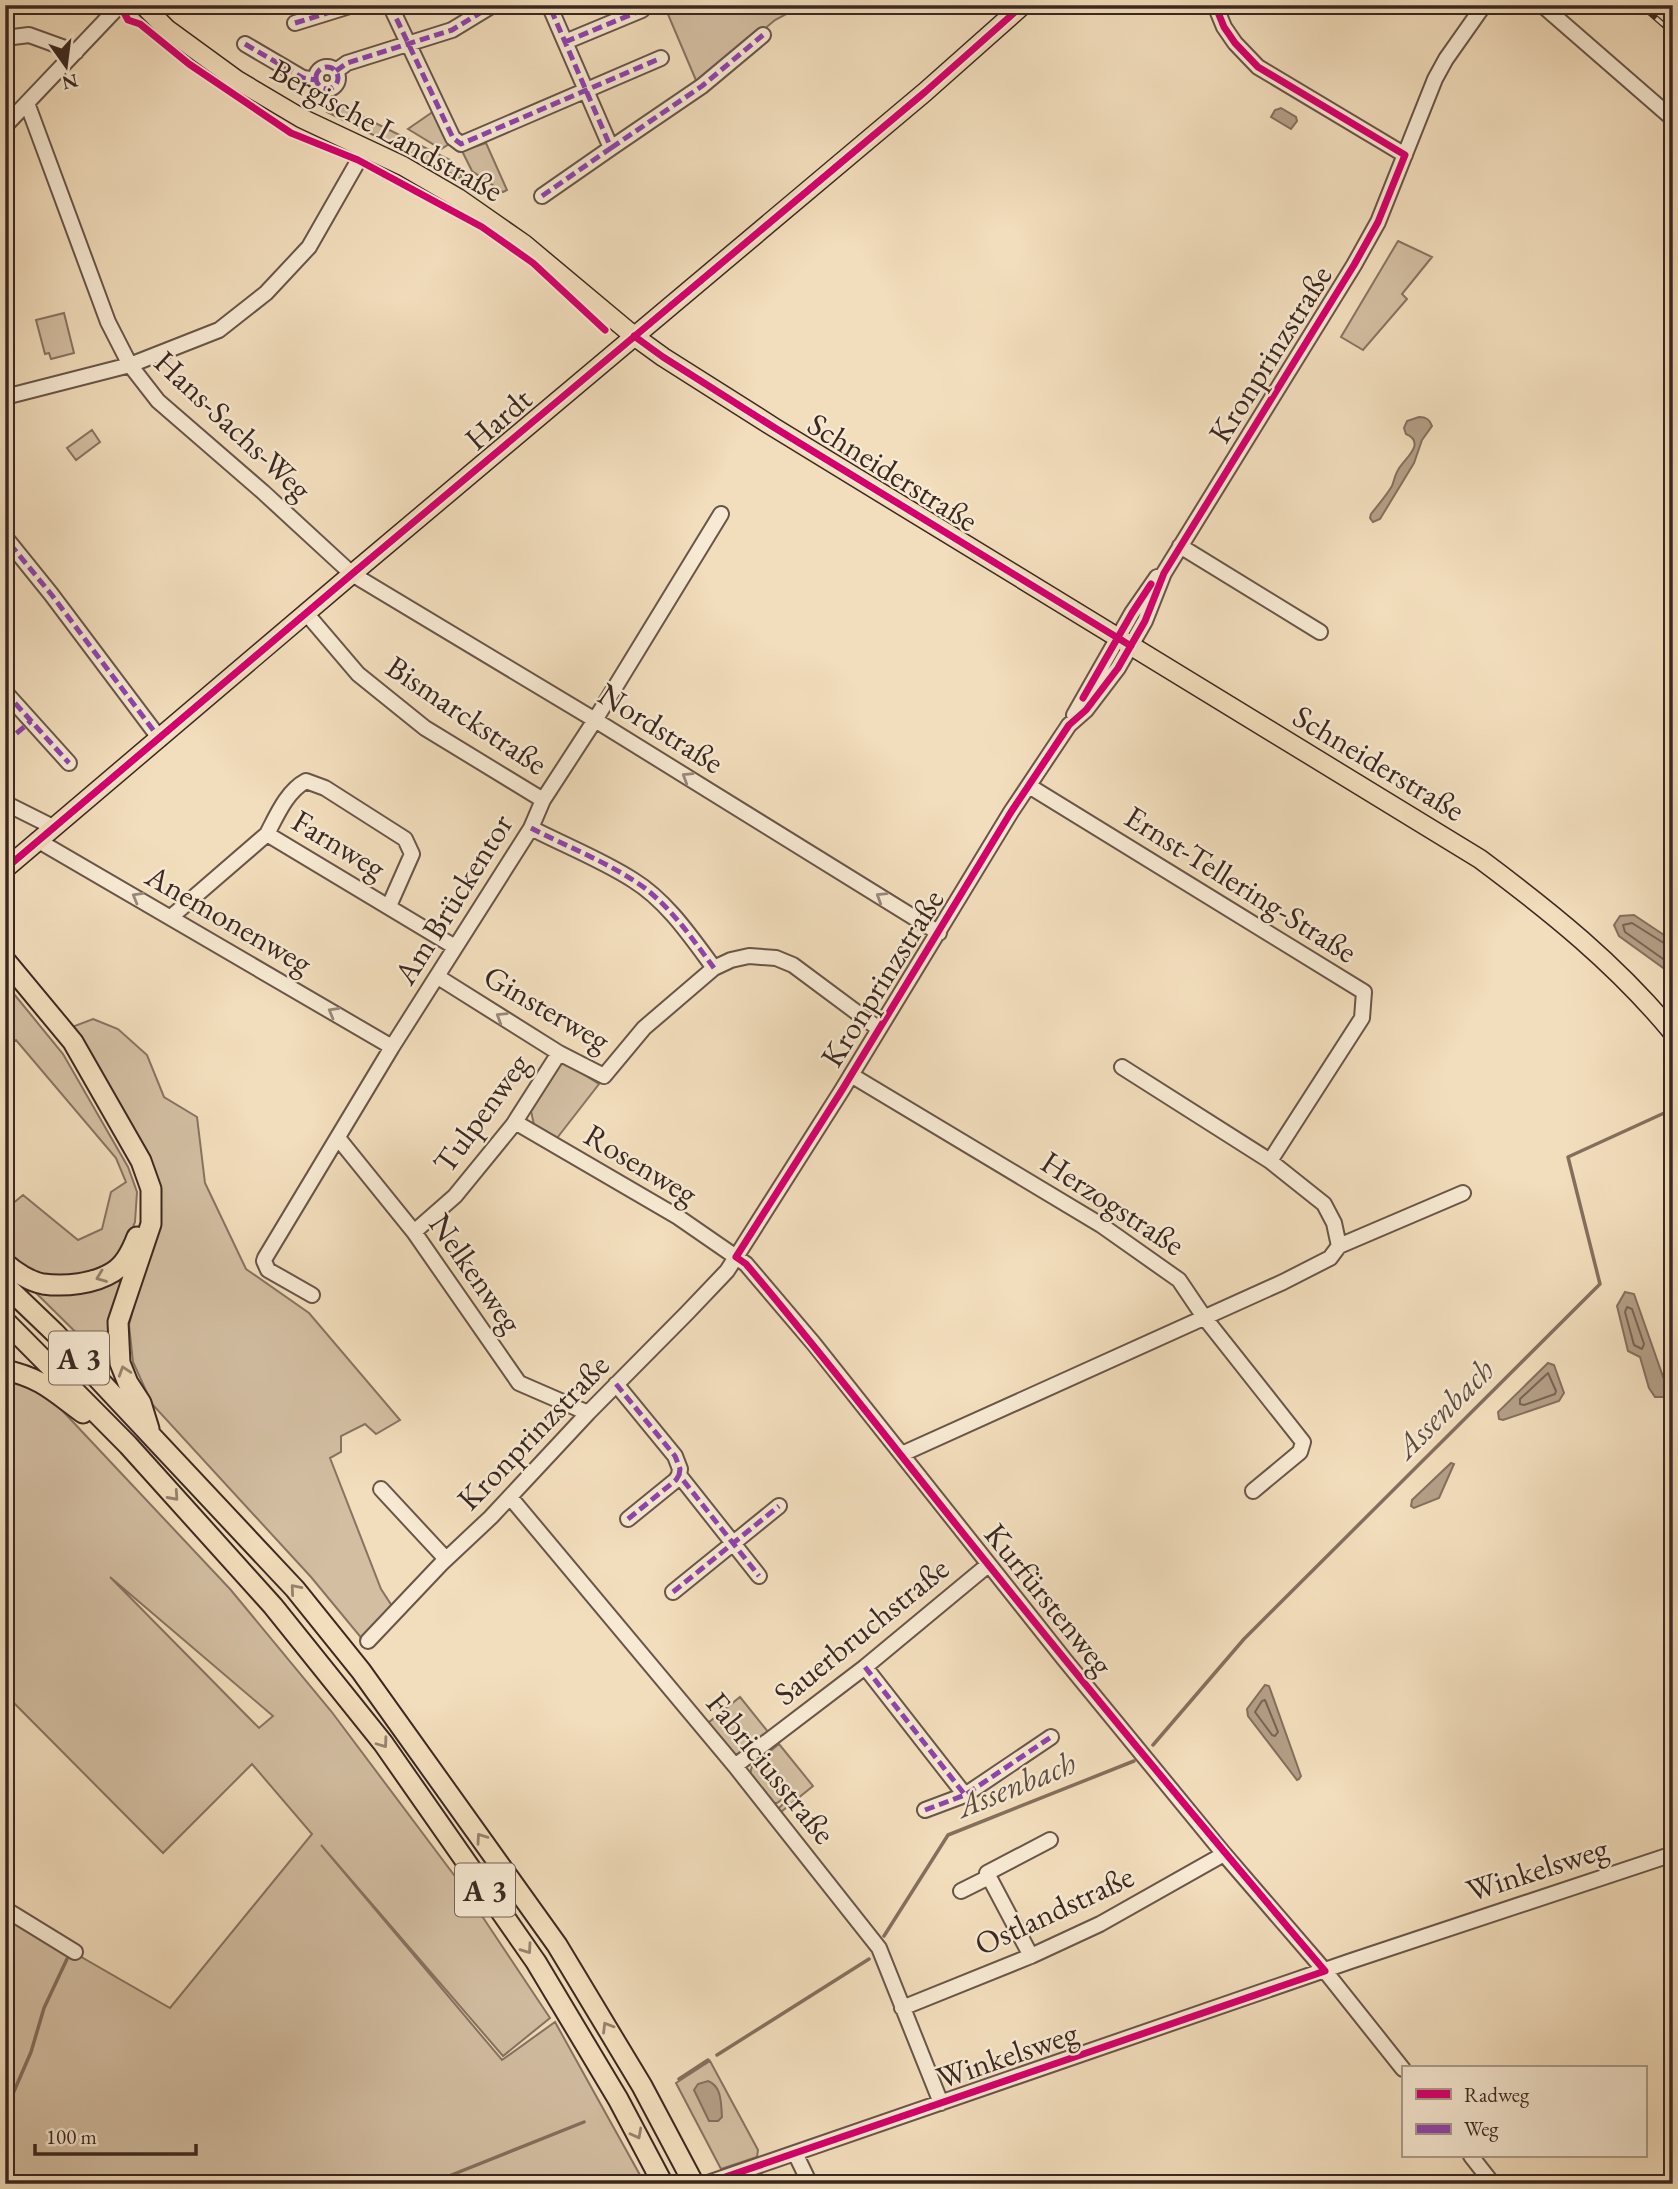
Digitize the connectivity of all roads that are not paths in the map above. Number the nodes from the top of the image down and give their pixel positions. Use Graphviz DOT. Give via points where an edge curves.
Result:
graph roads {
  1 [pos="120,5"];
  2 [pos="143,5"];
  3 [pos="353,5"];
  4 [pos="390,5"];
  5 [pos="492,5"];
  6 [pos="549,5"];
  7 [pos="1023,5"];
  8 [pos="1215,5"];
  9 [pos="1484,5"];
  10 [pos="1542,5"];
  11 [pos="642,9"];
  12 [pos="295,23"];
  13 [pos="763,35"];
  14 [pos="5,38"];
  15 [pos="565,42"];
  16 [pos="245,44"];
  17 [pos="408,45"];
  18 [pos="76,52"];
  19 [pos="661,58"];
  20 [pos="585,90"];
  21 [pos="27,103"];
  22 [pos="1673,119"];
  23 [pos="5,126"];
  24 [pos="611,148"];
  25 [pos="365,149"];
  26 [pos="1405,155"];
  27 [pos="542,196"];
  28 [pos="634,335"];
  29 [pos="130,366"];
  30 [pos="5,397"];
  31 [pos="720,514"];
  32 [pos="7,545"];
  33 [pos="1180,546"];
  34 [pos="352,574"];
  35 [pos="306,613"];
  36 [pos="1320,632"];
  37 [pos="1124,642"];
  38 [pos="5,692"];
  39 [pos="594,720"];
  40 [pos="160,739"];
  41 [pos="69,763"];
  42 [pos="1029,786"];
  43 [pos="542,800"];
  44 [pos="5,803"];
  45 [pos="53,827"];
  46 [pos="531,828"];
  47 [pos="267,834"];
  48 [pos="37,841"];
  49 [pos="5,869"];
  50 [pos="389,906"];
  51 [pos="172,917"];
  52 [pos="939,933"];
  53 [pos="455,947"];
  54 [pos="6,964"];
  55 [pos="714,968"];
  56 [pos="438,977"];
  57 [pos="879,1029"];
  58 [pos="1673,1033"];
  59 [pos="392,1047"];
  60 [pos="559,1053"];
  61 [pos="1122,1067"];
  62 [pos="851,1075"];
  63 [pos="515,1122"];
  64 [pos="338,1138"];
  65 [pos="1270,1161"];
  66 [pos="1463,1193"];
  67 [pos="414,1231"];
  68 [pos="1339,1246"];
  69 [pos="736,1257"];
  70 [pos="5,1263"];
  71 [pos="5,1284"];
  72 [pos="312,1295"];
  73 [pos="1204,1317"];
  74 [pos="5,1321"];
  75 [pos="5,1370"];
  76 [pos="617,1384"];
  77 [pos="588,1413"];
  78 [pos="150,1433"];
  79 [pos="128,1445"];
  80 [pos="902,1454"];
  81 [pos="679,1475"];
  82 [pos="381,1489"];
  83 [pos="1253,1491"];
  84 [pos="510,1497"];
  85 [pos="779,1506"];
  86 [pos="628,1519"];
  87 [pos="733,1543"];
  88 [pos="446,1559"];
  89 [pos="988,1565"];
  90 [pos="759,1576"];
  91 [pos="673,1592"];
  92 [pos="368,1641"];
  93 [pos="865,1667"];
  94 [pos="1051,1737"];
  95 [pos="735,1766"];
  96 [pos="965,1795"];
  97 [pos="925,1810"];
  98 [pos="1050,1840"];
  99 [pos="1224,1854"];
  100 [pos="1673,1854"];
  101 [pos="989,1877"];
  102 [pos="961,1891"];
  103 [pos="5,1909"];
  104 [pos="75,1952"];
  105 [pos="1031,1956"];
  106 [pos="1325,1971"];
  107 [pos="902,2008"];
  108 [pos="1402,2068"];
  109 [pos="941,2103"];
  110 [pos="795,2153"];
  111 [pos="1473,2158"];
  112 [pos="659,2177"];
  113 [pos="694,2184"];
  114 [pos="705,2184"];
  115 [pos="810,2184"];
  116 [pos="1493,2184"];
  1 -- 18 [label="street"];
  2 -- 25 [label="main road, Bergische Landstraße" via="167,29 237,79 301,118"];
  3 -- 12 [label="street"];
  4 -- 17 [label="street"];
  5 -- 17 [label="street" via="452,30"];
  6 -- 15 [label="street"];
  7 -- 28 [label="main road, Hardt"];
  8 -- 26 [label="street" via="1235,44 1258,67"];
  9 -- 26 [label="street, Kronprinzstraße" via="1435,79"];
  10 -- 22 [label="street"];
  11 -- 15 [label="street"];
  13 -- 24 [label="street" via="702,86"];
  14 -- 18 [label="street" via="29,35"];
  15 -- 20 [label="street"];
  16 -- 17 [label="street" via="303,78 316,80 321,69 336,71 347,63"];
  17 -- 20 [label="street" via="453,138 461,144"];
  18 -- 21 [label="street"];
  19 -- 20 [label="street"];
  20 -- 24 [label="street"];
  21 -- 23 [label="street"];
  21 -- 29 [label="street, Hans-Sachs-Weg" via="108,322"];
  24 -- 27 [label="street"];
  25 -- 28 [label="main road, Bergische Landstraße" via="458,198 566,277"];
  25 -- 29 [label="street" via="309,247 266,293 219,330"];
  26 -- 33 [label="street, Kronprinzstraße" via="1378,222 1354,265"];
  28 -- 34 [label="main road, Hardt"];
  28 -- 37 [label="main road, Schneiderstraße" via="775,428"];
  29 -- 30 [label="street"];
  29 -- 34 [label="street, Hans-Sachs-Weg" via="158,401"];
  31 -- 39 [label="street, Am Brückentor"];
  32 -- 40 [label="street" via="51,594"];
  33 -- 36 [label="street"];
  33 -- 37 [label="street, Kronprinzstraße" via="1164,573 1155,579"];
  34 -- 35 [label="main road, Hardt"];
  34 -- 39 [label="street, Nordstraße"];
  35 -- 40 [label="main road, Hardt"];
  35 -- 43 [label="street, Bismarckstraße" via="358,674 415,720"];
  37 -- 42 [label="street, Kronprinzstraße" via="1078,705"];
  37 -- 58 [label="main road, Schneiderstraße" via="1480,859 1576,933"];
  38 -- 41 [label="street"];
  39 -- 43 [label="street, Am Brückentor"];
  52 -- 39 [label="street, Nordstraße, one-way"];
  40 -- 45 [label="main road, Hardt"];
  42 -- 52 [label="street, Kronprinzstraße"];
  42 -- 65 [label="street, Ernst-Tellering-Straße" via="1364,992 1362,1018"];
  43 -- 46 [label="street, Am Brückentor"];
  44 -- 45 [label="street"];
  45 -- 48 [label="main road, Hardt"];
  46 -- 53 [label="street, Am Brückentor"];
  46 -- 55 [label="street, Bismarckstraße" via="634,880 671,914"];
  47 -- 50 [label="street, Farnweg"];
  47 -- 50 [label="street" via="297,786 306,781 325,788 405,839 412,854"];
  47 -- 51 [label="street, Farnweg"];
  48 -- 49 [label="main road, Hardt"];
  51 -- 48 [label="street, Anemonenweg, one-way"];
  50 -- 53 [label="street, Farnweg"];
  59 -- 51 [label="street, Anemonenweg, one-way"];
  52 -- 57 [label="street, Kronprinzstraße"];
  53 -- 56 [label="street, Am Brückentor"];
  54 -- 70 [label="highway, one-way" via="70,1051 134,1164 143,1190 142,1223 132,1252 113,1272 81,1284 41,1284"];
  78 -- 54 [label="highway, one-way" via="141,1403 120,1363 118,1322 151,1224 150,1189 141,1161 73,1042"];
  55 -- 57 [label="street" via="749,956 776,958 793,965"];
  55 -- 60 [label="street, Ginsterweg" via="644,1028 604,1076"];
  56 -- 59 [label="street, Am Brückentor"];
  60 -- 56 [label="street, Ginsterweg, one-way"];
  57 -- 62 [label="street, Kronprinzstraße"];
  59 -- 64 [label="street, Am Brückentor"];
  60 -- 63 [label="street, Tulpenweg"];
  61 -- 65 [label="street"];
  62 -- 69 [label="street, Kronprinzstraße"];
  62 -- 73 [label="street, Herzogstraße" via="1101,1225 1179,1280"];
  63 -- 67 [label="street, Tulpenweg" via="456,1196"];
  63 -- 69 [label="street, Rosenweg" via="678,1217"];
  64 -- 67 [label="street, Nelkenweg"];
  64 -- 72 [label="street, Am Brückentor" via="264,1261 268,1270"];
  65 -- 68 [label="street" via="1324,1204"];
  66 -- 68 [label="street"];
  67 -- 77 [label="street, Nelkenweg" via="519,1384"];
  68 -- 73 [label="street" via="1330,1258"];
  69 -- 76 [label="street, Kronprinzstraße"];
  69 -- 80 [label="street, Kurfürstenweg" via="814,1344"];
  71 -- 78 [label="highway, A 3"];
  73 -- 80 [label="street"];
  73 -- 83 [label="street, Herzogstraße" via="1303,1442 1300,1452"];
  74 -- 79 [label="highway, A 3"];
  75 -- 79 [label="highway" via="44,1383"];
  76 -- 77 [label="street, Kronprinzstraße"];
  76 -- 81 [label="street" via="675,1456"];
  77 -- 84 [label="street, Kronprinzstraße"];
  113 -- 78 [label="highway, A 3, one-way" via="642,2086 557,1945 361,1671 295,1589"];
  79 -- 112 [label="highway, A 3, one-way" via="273,1606 383,1743 536,1962"];
  80 -- 89 [label="street, Kurfürstenweg"];
  81 -- 86 [label="street"];
  81 -- 87 [label="street"];
  82 -- 88 [label="street"];
  84 -- 88 [label="street, Kronprinzstraße"];
  84 -- 95 [label="street, Fabriciusstraße"];
  85 -- 87 [label="street"];
  87 -- 90 [label="street"];
  87 -- 91 [label="street"];
  88 -- 92 [label="street, Kronprinzstraße"];
  89 -- 93 [label="street, Sauerbruchstraße"];
  89 -- 99 [label="street, Kurfürstenweg"];
  93 -- 95 [label="street, Sauerbruchstraße"];
  93 -- 96 [label="street"];
  94 -- 96 [label="street"];
  95 -- 107 [label="street, Fabriciusstraße" via="879,1948"];
  96 -- 97 [label="street"];
  98 -- 101 [label="street" via="987,1873"];
  99 -- 105 [label="street, Ostlandstraße" via="1100,1924"];
  99 -- 106 [label="street, Kurfürstenweg"];
  100 -- 106 [label="street, Winkelsweg"];
  101 -- 102 [label="street"];
  101 -- 105 [label="street"];
  103 -- 104 [label="street"];
  105 -- 107 [label="street, Ostlandstraße"];
  106 -- 108 [label="street, Kurfürstenweg"];
  106 -- 109 [label="street, Winkelsweg"];
  107 -- 109 [label="street, Fabriciusstraße"];
  109 -- 110 [label="street, Winkelsweg"];
  110 -- 114 [label="street, Winkelsweg"];
  110 -- 115 [label="street"];
  111 -- 116 [label="street"];
}
